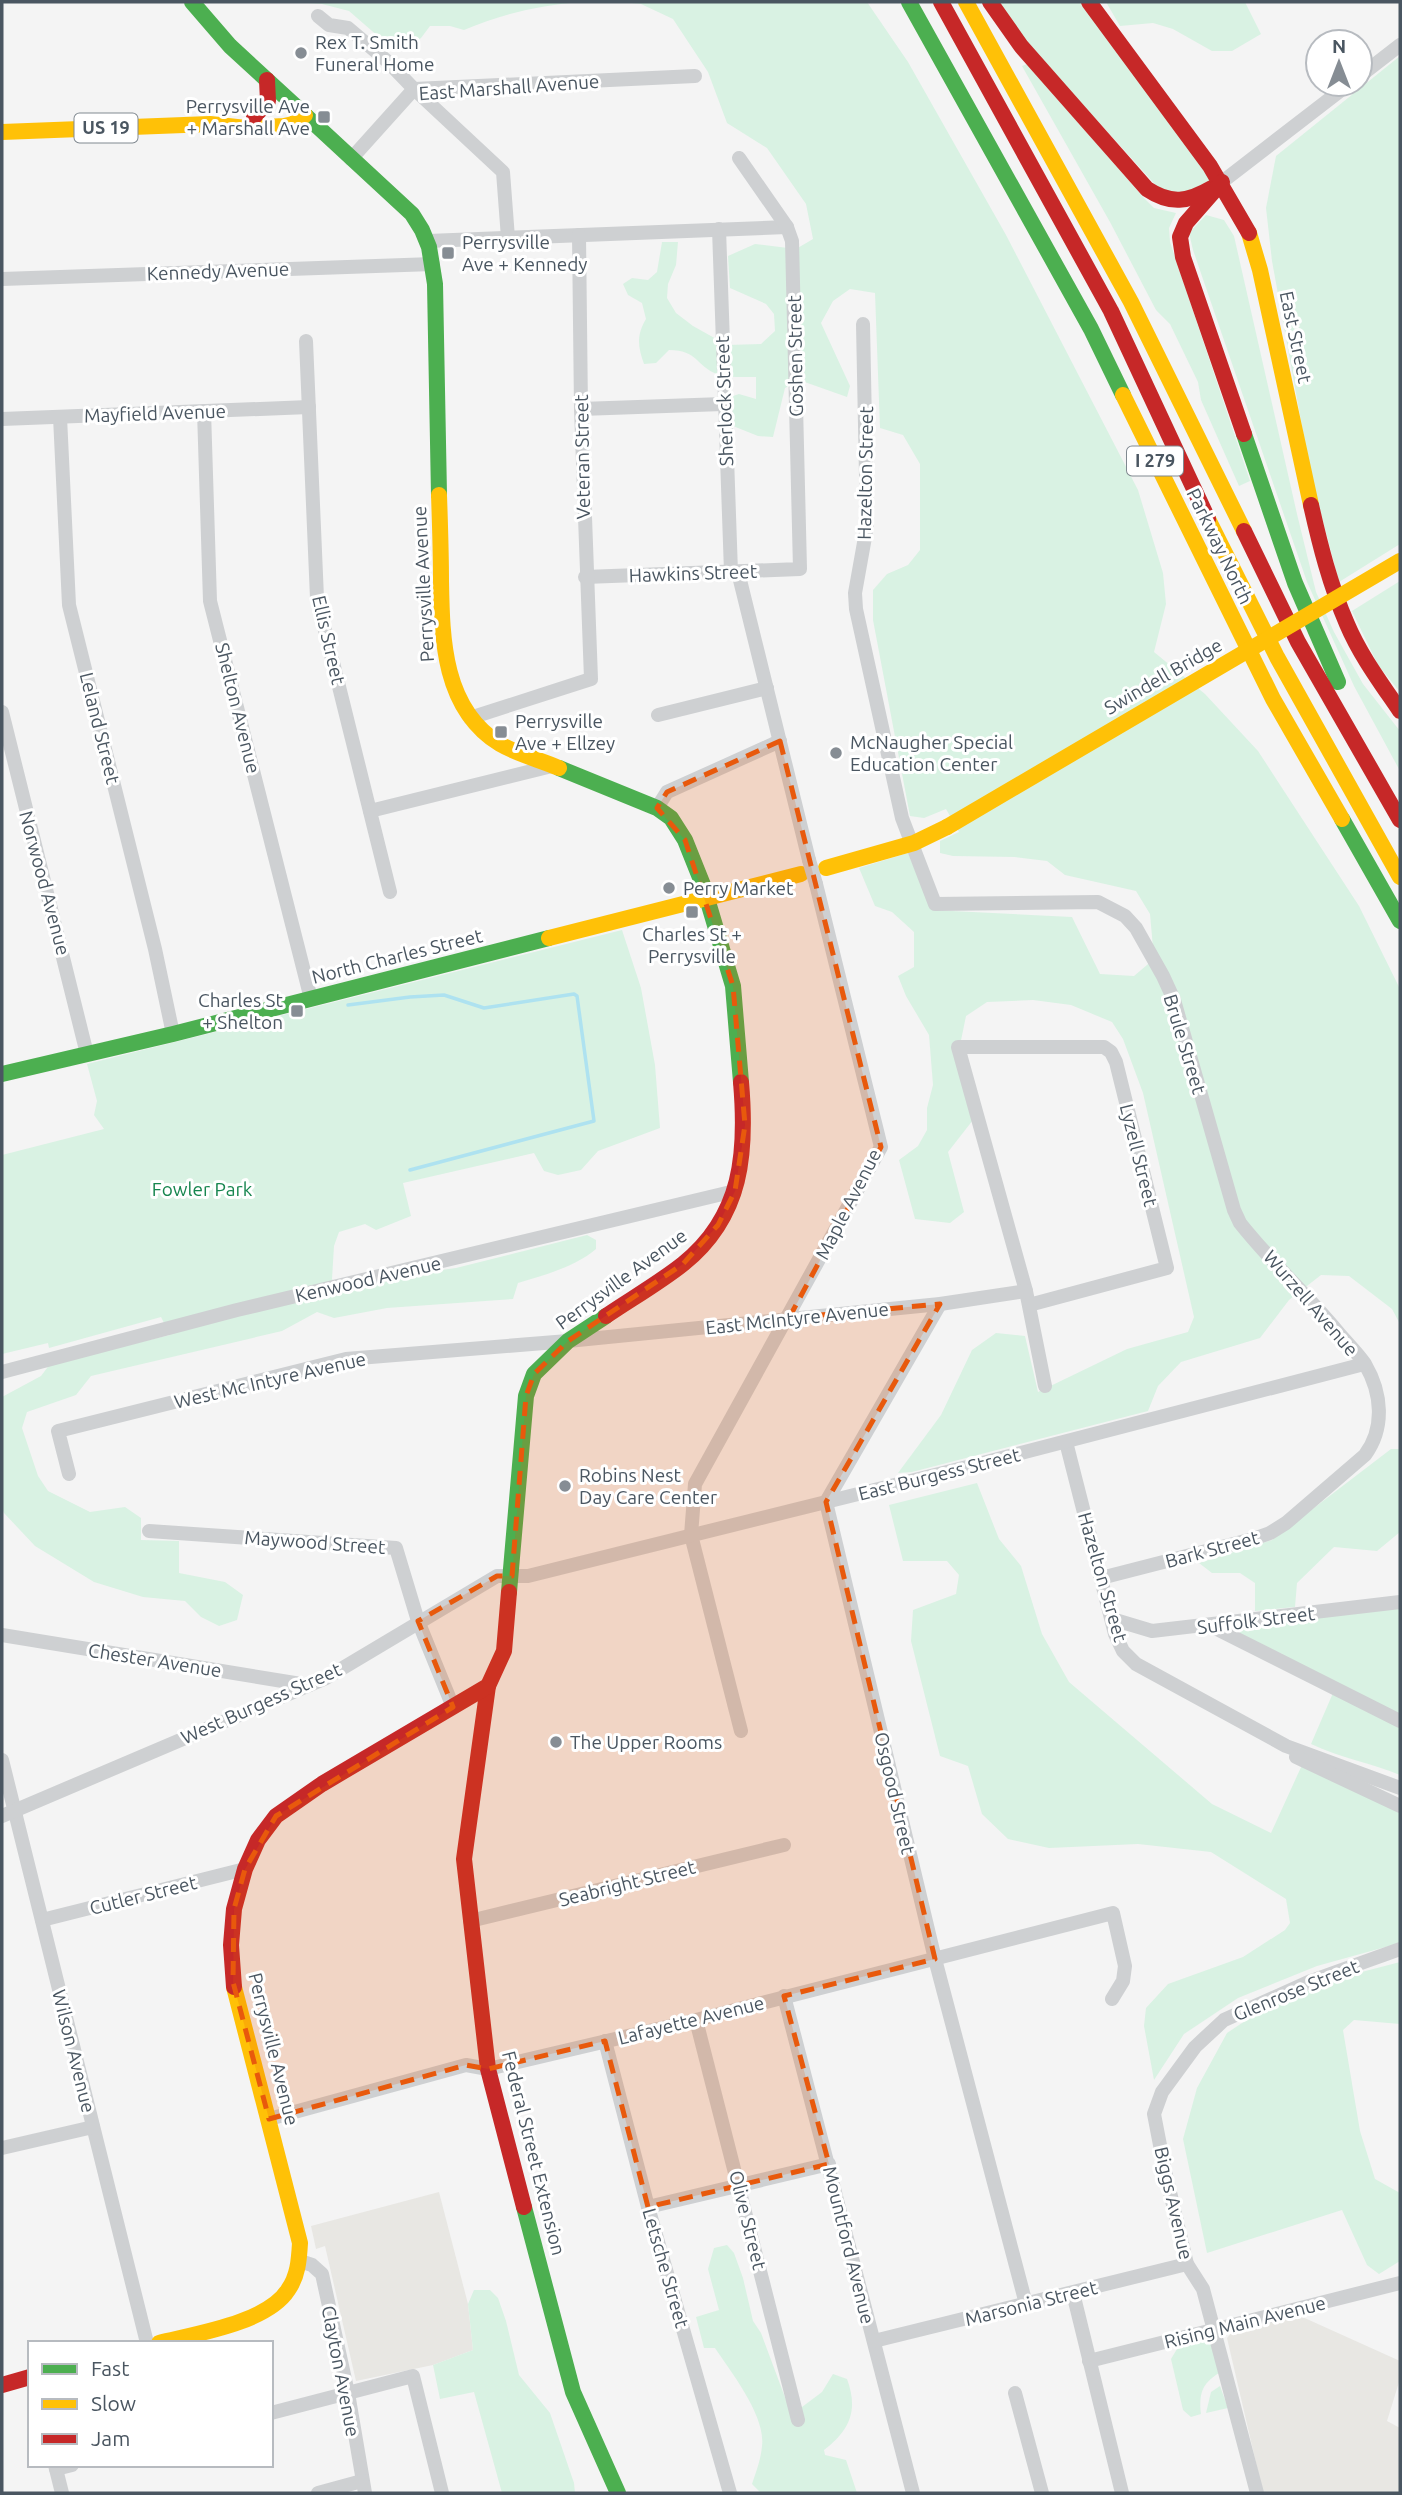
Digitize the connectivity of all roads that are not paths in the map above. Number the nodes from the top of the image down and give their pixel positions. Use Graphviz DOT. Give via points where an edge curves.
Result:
graph roads {
  1 [pos="192,2"];
  2 [pos="909,2"];
  3 [pos="941,2"];
  4 [pos="966,2"];
  5 [pos="990,2"];
  6 [pos="1088,2"];
  7 [pos="318,16"];
  8 [pos="1400,45"];
  9 [pos="1374,65"];
  10 [pos="695,76"];
  11 [pos="267,80"];
  12 [pos="414,89"];
  13 [pos="1331,98"];
  14 [pos="304,114"];
  15 [pos="254,117"];
  16 [pos="210,124"];
  17 [pos="2,132"];
  18 [pos="739,158"];
  19 [pos="351,159"];
  20 [pos="1222,182"];
  21 [pos="787,227"];
  22 [pos="719,229"];
  23 [pos="579,235"];
  24 [pos="508,238"];
  25 [pos="428,241"];
  26 [pos="433,264"];
  27 [pos="2,279"];
  28 [pos="863,324"];
  29 [pos="306,341"];
  30 [pos="723,404"];
  31 [pos="309,407"];
  32 [pos="581,409"];
  33 [pos="204,411"];
  34 [pos="60,417"];
  35 [pos="2,419"];
  36 [pos="1400,561"];
  37 [pos="800,569"];
  38 [pos="734,572"];
  39 [pos="585,577"];
  40 [pos="767,688"];
  41 [pos="1400,711"];
  42 [pos="2,712"];
  43 [pos="658,715"];
  44 [pos="470,718"];
  45 [pos="780,741"];
  46 [pos="8,761"];
  47 [pos="552,766"];
  48 [pos="1400,798"];
  49 [pos="657,807"];
  50 [pos="370,811"];
  51 [pos="1400,820"];
  52 [pos="914,843"];
  53 [pos="805,867"];
  54 [pos="826,868"];
  55 [pos="1400,877"];
  56 [pos="390,892"];
  57 [pos="706,897"];
  58 [pos="1098,902"];
  59 [pos="1400,921"];
  60 [pos="311,999"];
  61 [pos="173,1034"];
  62 [pos="87,1054"];
  63 [pos="2,1074"];
  64 [pos="735,1191"];
  65 [pos="1234,1210"];
  66 [pos="1167,1268"];
  67 [pos="1027,1298"];
  68 [pos="940,1304"];
  69 [pos="789,1318"];
  70 [pos="568,1341"];
  71 [pos="1364,1364"];
  72 [pos="2,1372"];
  73 [pos="1045,1386"];
  74 [pos="1066,1442"];
  75 [pos="1374,1442"];
  76 [pos="69,1474"];
  77 [pos="826,1502"];
  78 [pos="149,1531"];
  79 [pos="691,1535"];
  80 [pos="512,1576"];
  81 [pos="1101,1578"];
  82 [pos="1400,1602"];
  83 [pos="1112,1619"];
  84 [pos="418,1621"];
  85 [pos="1211,1626"];
  86 [pos="2,1634"];
  87 [pos="308,1685"];
  88 [pos="488,1686"];
  89 [pos="453,1707"];
  90 [pos="1400,1721"];
  91 [pos="741,1731"];
  92 [pos="1286,1746"];
  93 [pos="2,1760"];
  94 [pos="1400,1788"];
  95 [pos="1400,1806"];
  96 [pos="8,1813"];
  97 [pos="784,1845"];
  98 [pos="245,1869"];
  99 [pos="42,1920"];
  100 [pos="470,1922"];
  101 [pos="1400,1950"];
  102 [pos="936,1958"];
  103 [pos="784,1996"];
  104 [pos="1112,1999"];
  105 [pos="696,2020"];
  106 [pos="605,2041"];
  107 [pos="488,2069"];
  108 [pos="1154,2114"];
  109 [pos="269,2119"];
  110 [pos="93,2127"];
  111 [pos="2,2148"];
  112 [pos="829,2164"];
  113 [pos="740,2185"];
  114 [pos="648,2207"];
  115 [pos="300,2261"];
  116 [pos="1187,2264"];
  117 [pos="1400,2283"];
  118 [pos="1073,2293"];
  119 [pos="1026,2304"];
  120 [pos="1215,2329"];
  121 [pos="146,2341"];
  122 [pos="167,2341"];
  123 [pos="874,2341"];
  124 [pos="1089,2361"];
  125 [pos="28,2378"];
  126 [pos="2,2385"];
  127 [pos="348,2393"];
  128 [pos="1015,2393"];
  129 [pos="273,2412"];
  130 [pos="798,2420"];
  131 [pos="56,2467"];
  132 [pos="363,2487"];
  133 [pos="62,2493"];
  134 [pos="318,2493"];
  135 [pos="442,2493"];
  136 [pos="618,2493"];
  137 [pos="730,2493"];
  138 [pos="913,2493"];
  139 [pos="1042,2493"];
  140 [pos="1122,2493"];
  141 [pos="1257,2493"];
  1 -- 11 [label="main road, Perrysville Avenue"];
  2 -- 59 [label="main road, Parkway North / I 279" via="1091,328 1273,699"];
  3 -- 55 [label="main road" via="1111,311 1277,657"];
  4 -- 51 [label="main road, Parkway North / I 279" via="1131,302 1298,642"];
  5 -- 20 [label="main road" via="1021,46 1147,189 1171,202 1193,199"];
  6 -- 20 [label="main road, East Street" via="1193,137"];
  7 -- 12 [label="street" via="329,25 348,28"];
  8 -- 9 [label="street"];
  10 -- 12 [label="street, East Marshall Avenue"];
  11 -- 14 [label="main road, Perrysville Avenue"];
  11 -- 15 [label="main road" via="268,102"];
  12 -- 19 [label="street, East Marshall Avenue"];
  12 -- 24 [label="street" via="503,172"];
  13 -- 20 [label="street"];
  14 -- 15 [label="main road, US 19"];
  14 -- 16 [label="main road, US 19" via="284,126"];
  14 -- 19 [label="main road, Perrysville Avenue"];
  15 -- 16 [label="main road, US 19"];
  16 -- 17 [label="main road, US 19"];
  18 -- 21 [label="street, Goshen Street"];
  19 -- 25 [label="main road, Perrysville Avenue" via="412,214"];
  20 -- 41 [label="main road, East Street" via="1246,228 1260,270 1324,562 1347,625"];
  20 -- 48 [label="main road" via="1186,223 1180,237 1183,257 1295,583 1349,705"];
  21 -- 22 [label="street"];
  21 -- 37 [label="street, Goshen Street" via="792,241"];
  22 -- 23 [label="street"];
  22 -- 30 [label="street, Sherlock Street"];
  23 -- 24 [label="street"];
  23 -- 32 [label="street, Veteran Street"];
  24 -- 25 [label="street"];
  25 -- 26 [label="main road, Perrysville Avenue"];
  26 -- 27 [label="street, Kennedy Avenue"];
  26 -- 44 [label="main road, Perrysville Avenue" via="442,621 448,674"];
  28 -- 52 [label="street, Hazelton Street" via="867,526 856,609 902,818"];
  29 -- 31 [label="street, Ellis Street"];
  30 -- 32 [label="street"];
  30 -- 38 [label="street, Sherlock Street"];
  31 -- 33 [label="street, Mayfield Avenue"];
  31 -- 50 [label="street, Ellis Street" via="317,598"];
  32 -- 39 [label="street, Veteran Street"];
  33 -- 34 [label="street, Mayfield Avenue"];
  33 -- 60 [label="street, Shelton Avenue" via="210,601"];
  34 -- 35 [label="street, Mayfield Avenue"];
  34 -- 61 [label="street, Leland Street" via="69,605"];
  36 -- 52 [label="main road, Swindell Bridge, bridge"];
  37 -- 38 [label="street, Hawkins Street"];
  38 -- 39 [label="street, Hawkins Street"];
  38 -- 40 [label="street, Maple Avenue"];
  39 -- 44 [label="street, Veteran Street" via="591,680"];
  40 -- 43 [label="street"];
  40 -- 45 [label="street, Maple Avenue"];
  42 -- 46 [label="street, Norwood Avenue"];
  44 -- 47 [label="main road, Perrysville Avenue" via="500,744"];
  45 -- 49 [label="street" via="667,792"];
  45 -- 53 [label="street, Maple Avenue"];
  46 -- 62 [label="street, Norwood Avenue"];
  47 -- 49 [label="main road, Perrysville Avenue"];
  47 -- 50 [label="street"];
  49 -- 57 [label="main road, Perrysville Avenue" via="671,818 685,840"];
  50 -- 56 [label="street, Ellis Street"];
  52 -- 54 [label="main road"];
  52 -- 58 [label="street, Hazelton Street" via="935,904"];
  53 -- 57 [label="main road, North Charles Street"];
  53 -- 69 [label="street, Maple Avenue, bridge" via="816,884 881,1147"];
  57 -- 60 [label="main road, North Charles Street"];
  57 -- 64 [label="main road, Perrysville Avenue" via="733,986 745,1125"];
  58 -- 65 [label="street, Brule Street" via="1125,916 1136,928 1174,1000"];
  60 -- 61 [label="main road, North Charles Street"];
  61 -- 62 [label="main road, North Charles Street"];
  62 -- 63 [label="main road, North Charles Street"];
  64 -- 70 [label="main road, Perrysville Avenue" via="718,1225 683,1264"];
  64 -- 72 [label="street, Kenwood Avenue" via="237,1310"];
  65 -- 71 [label="street, Wurzell Avenue" via="1248,1233"];
  66 -- 67 [label="street, East McIntyre Avenue"];
  66 -- 67 [label="street, Lyzell Street" via="1111,1052 1104,1047 958,1047"];
  67 -- 68 [label="street, East McIntyre Avenue"];
  67 -- 73 [label="street"];
  68 -- 69 [label="street, East McIntyre Avenue"];
  68 -- 77 [label="street"];
  69 -- 70 [label="street, East McIntyre Avenue"];
  69 -- 79 [label="street, Maple Avenue" via="695,1485"];
  70 -- 76 [label="street, West Mc Intyre Avenue" via="346,1359 58,1431"];
  70 -- 80 [label="main road, Perrysville Avenue" via="534,1374 526,1396"];
  71 -- 74 [label="street, East Burgess Street"];
  71 -- 75 [label="street, Wurzell Avenue" via="1379,1408"];
  74 -- 77 [label="street, East Burgess Street"];
  74 -- 81 [label="street, Hazelton Street"];
  75 -- 81 [label="street, Bark Street" via="1365,1455 1270,1533"];
  77 -- 79 [label="street, East Burgess Street"];
  77 -- 102 [label="street, Osgood Street"];
  78 -- 84 [label="street, Maywood Street" via="396,1548"];
  79 -- 80 [label="street, East Burgess Street" via="528,1576"];
  79 -- 91 [label="street, Maple Avenue"];
  80 -- 84 [label="street, West Burgess Street" via="497,1576"];
  80 -- 88 [label="main road, Perrysville Avenue" via="504,1651"];
  81 -- 83 [label="street, Hazelton Street"];
  82 -- 85 [label="street, Suffolk Street"];
  83 -- 85 [label="street, Suffolk Street" via="1152,1631"];
  83 -- 92 [label="street, Hazelton Street" via="1119,1642 1136,1664"];
  84 -- 87 [label="street, West Burgess Street"];
  84 -- 89 [label="street, Maywood Street"];
  85 -- 90 [label="street"];
  86 -- 87 [label="street, Chester Avenue"];
  87 -- 96 [label="street, West Burgess Street"];
  88 -- 89 [label="main road, Perrysville Avenue"];
  88 -- 100 [label="main road, Federal Street Extension" via="464,1859"];
  89 -- 98 [label="main road, Perrysville Avenue" via="276,1816"];
  92 -- 94 [label="street"];
  92 -- 95 [label="street" via="1294,1756"];
  93 -- 96 [label="street, Wilson Avenue"];
  96 -- 99 [label="street, Wilson Avenue"];
  97 -- 100 [label="street, Seabright Street"];
  98 -- 99 [label="street, Cutler Street"];
  98 -- 109 [label="main road, Perrysville Avenue" via="234,1909 233,1982"];
  99 -- 110 [label="street, Wilson Avenue"];
  100 -- 107 [label="main road, Federal Street Extension"];
  101 -- 108 [label="street, Glenrose Street" via="1311,1980 1224,2020 1195,2047 1162,2092"];
  102 -- 103 [label="street, Lafayette Avenue"];
  102 -- 104 [label="street, Lafayette Avenue" via="1113,1913 1125,1966 1123,1982"];
  102 -- 119 [label="street, Osgood Street"];
  103 -- 105 [label="street, Lafayette Avenue"];
  103 -- 112 [label="street, Mountford Avenue"];
  105 -- 106 [label="street, Lafayette Avenue"];
  105 -- 113 [label="street, Olive Street"];
  106 -- 107 [label="street, Lafayette Avenue"];
  106 -- 114 [label="street, Letsche Street"];
  107 -- 109 [label="street, Lafayette Avenue" via="466,2064"];
  107 -- 136 [label="main road, Federal Street Extension" via="573,2392"];
  108 -- 116 [label="street, Biggs Avenue"];
  109 -- 115 [label="main road, Perrysville Avenue" via="300,2243"];
  110 -- 111 [label="street"];
  110 -- 121 [label="street, Wilson Avenue"];
  112 -- 113 [label="street"];
  112 -- 123 [label="street, Mountford Avenue"];
  113 -- 114 [label="street"];
  113 -- 130 [label="street, Olive Street"];
  114 -- 137 [label="street, Letsche Street"];
  115 -- 122 [label="main road, Perrysville Avenue" via="291,2289 254,2318"];
  115 -- 127 [label="street, Clayton Avenue" via="322,2274"];
  116 -- 118 [label="street, Marsonia Street"];
  116 -- 120 [label="street, Biggs Avenue" via="1203,2290"];
  117 -- 120 [label="street, Rising Main Avenue"];
  118 -- 119 [label="street, Marsonia Street"];
  118 -- 124 [label="street"];
  119 -- 123 [label="street, Marsonia Street"];
  120 -- 124 [label="street, Rising Main Avenue"];
  120 -- 141 [label="street, Biggs Avenue"];
  123 -- 138 [label="street, Mountford Avenue"];
  124 -- 140 [label="street"];
  125 -- 126 [label="main road"];
  127 -- 129 [label="street"];
  127 -- 132 [label="street, Clayton Avenue"];
  127 -- 135 [label="street" via="413,2376"];
  128 -- 139 [label="street"];
  131 -- 133 [label="street"];
  132 -- 134 [label="street"];
}
